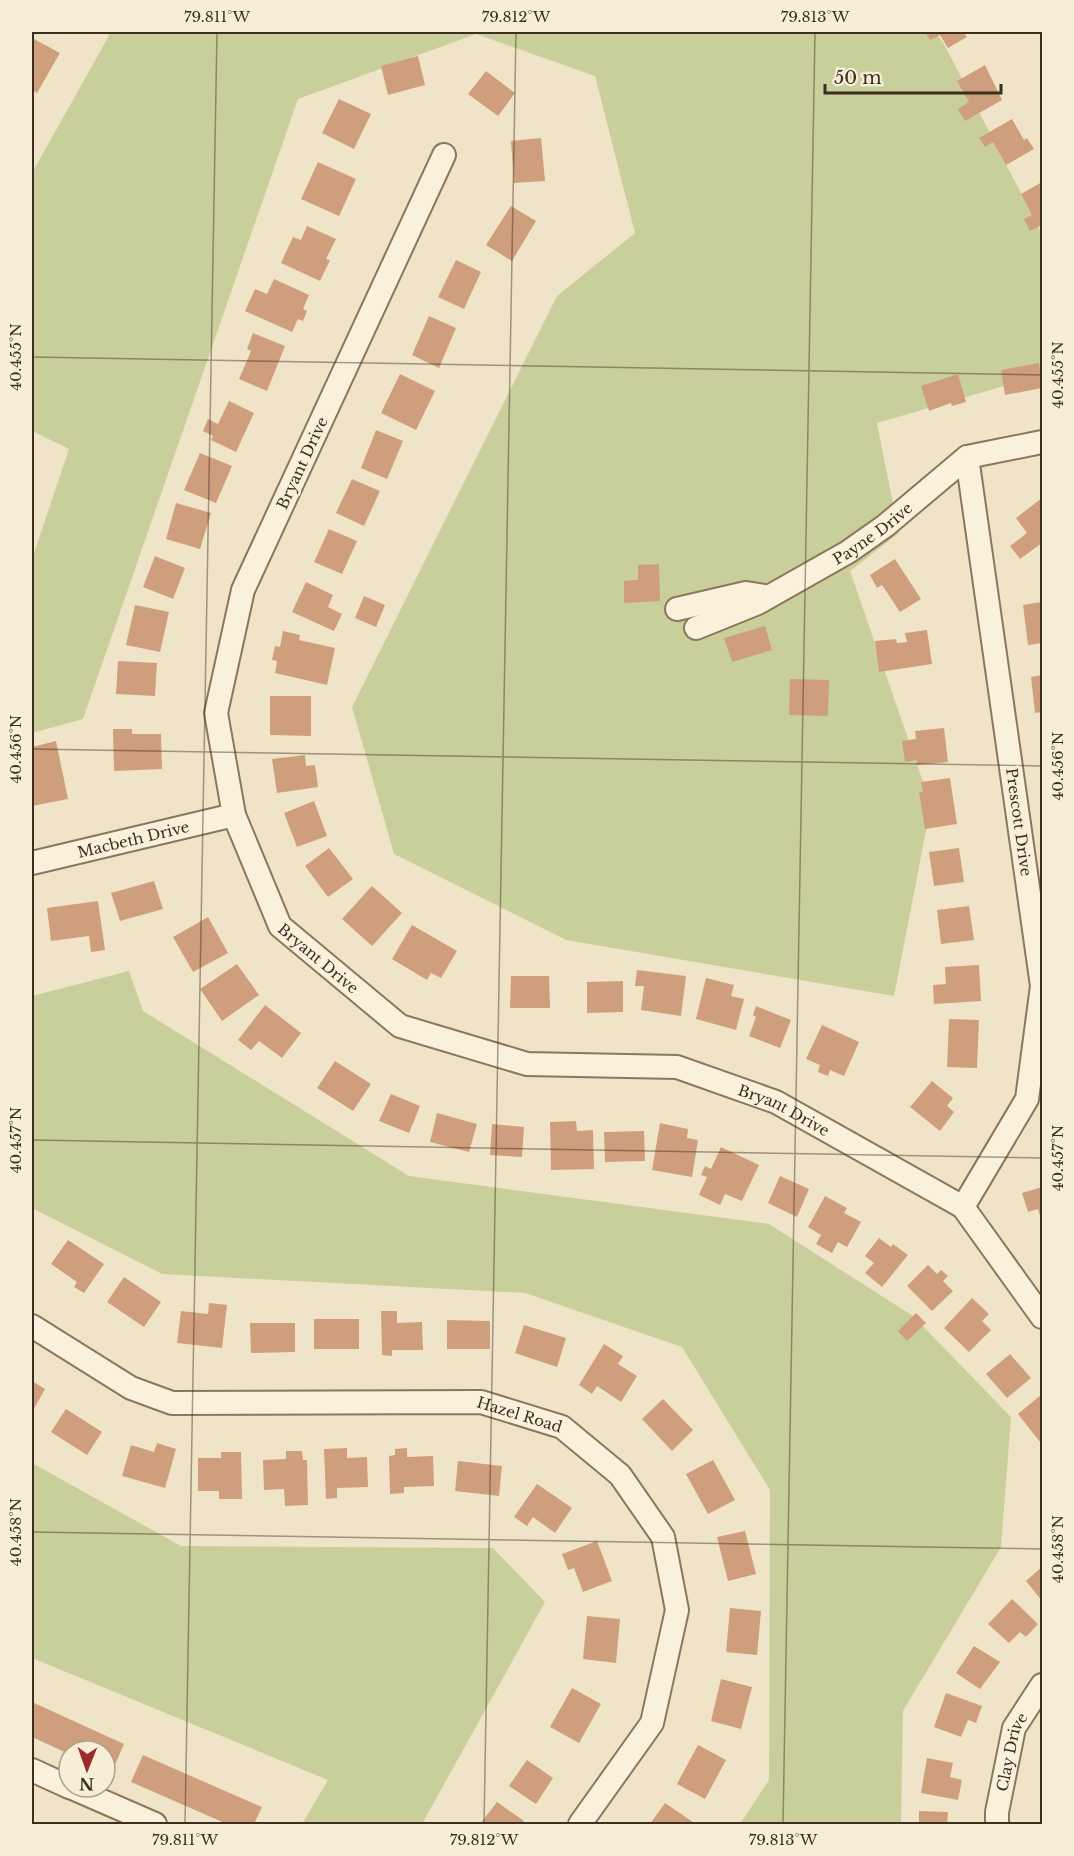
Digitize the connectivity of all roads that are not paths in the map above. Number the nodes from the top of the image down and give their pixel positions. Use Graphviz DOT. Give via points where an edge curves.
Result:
graph roads {
  1 [pos="444,155"];
  2 [pos="1042,442"];
  3 [pos="967,457"];
  4 [pos="770,596"];
  5 [pos="677,609"];
  6 [pos="696,628"];
  7 [pos="234,814"];
  8 [pos="32,862"];
  9 [pos="963,1207"];
  10 [pos="1042,1317"];
  11 [pos="32,1326"];
  12 [pos="1042,1686"];
  13 [pos="32,1770"];
  14 [pos="57,1781"];
  15 [pos="98,1799"];
  16 [pos="155,1824"];
  17 [pos="580,1824"];
  18 [pos="997,1824"];
  1 -- 7 [label="street, Bryant Drive" via="243,590 216,713"];
  2 -- 3 [label="street"];
  3 -- 4 [label="street, Payne Drive" via="876,533"];
  3 -- 9 [label="street, Prescott Drive" via="1042,986 1027,1099"];
  4 -- 5 [label="street" via="746,593"];
  4 -- 6 [label="street, Payne Drive"];
  7 -- 8 [label="street, Macbeth Drive"];
  7 -- 9 [label="street, Bryant Drive" via="280,926 400,1026 527,1064 677,1067 776,1101"];
  9 -- 10 [label="street, Bryant Drive"];
  11 -- 17 [label="street, Hazel Road" via="130,1388 172,1402 481,1402 562,1427 620,1475 663,1537 676,1610 652,1723"];
  12 -- 18 [label="street, Clay Drive" via="1014,1728"];
  13 -- 14 [label="street"];
  15 -- 16 [label="street"];
}
